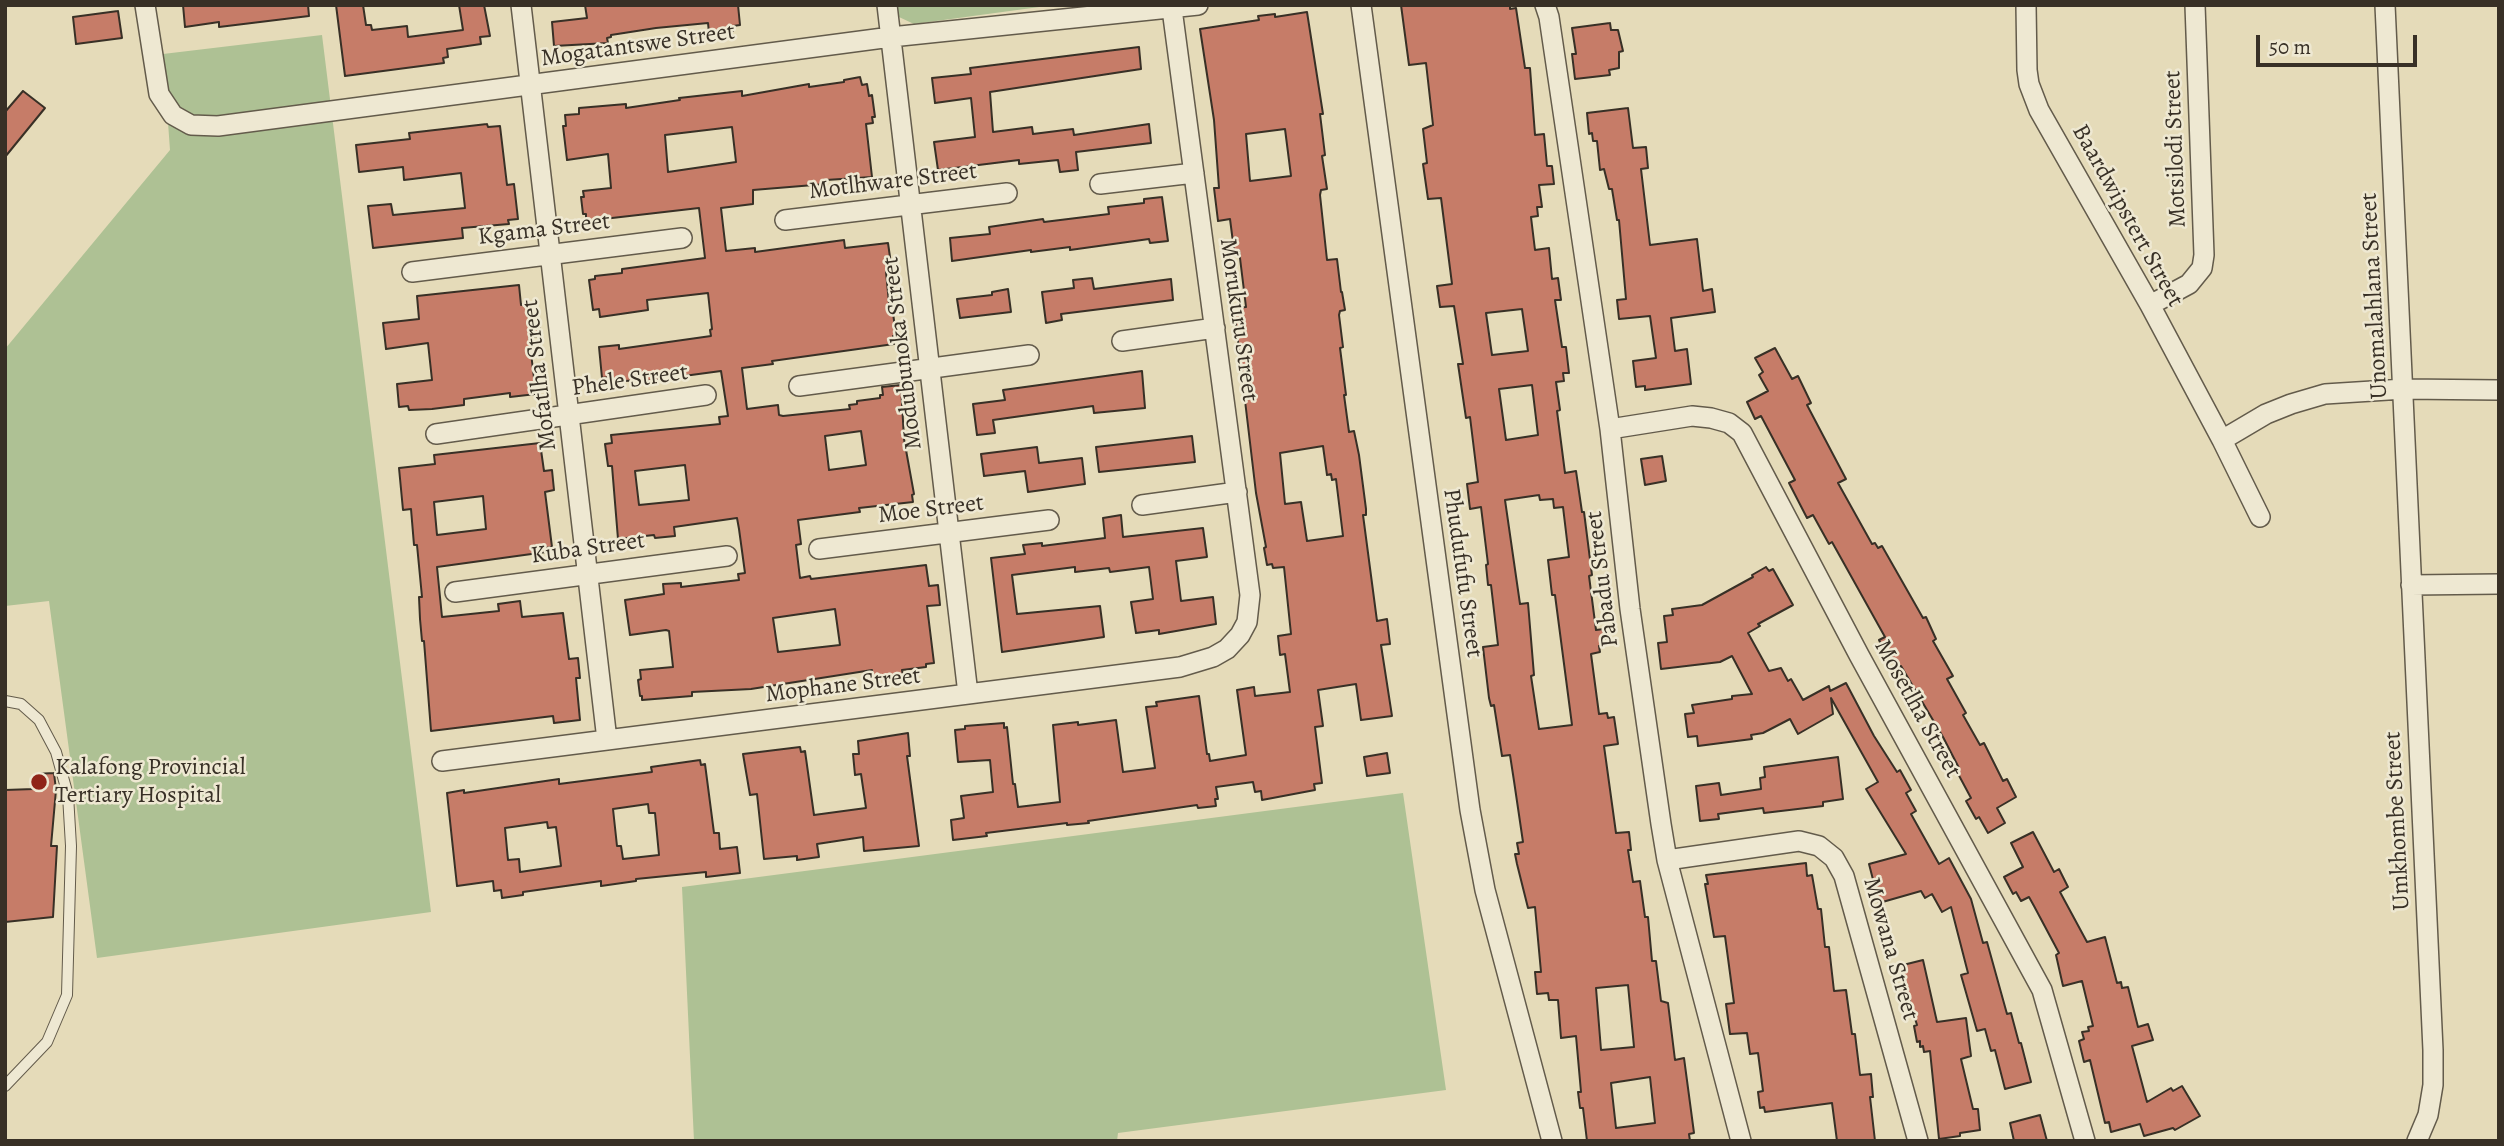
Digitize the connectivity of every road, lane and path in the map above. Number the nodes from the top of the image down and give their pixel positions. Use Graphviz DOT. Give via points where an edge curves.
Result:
graph roads {
  1 [pos="145,5"];
  2 [pos="521,5"];
  3 [pos="887,5"];
  4 [pos="1198,5"];
  5 [pos="1360,5"];
  6 [pos="1545,5"];
  7 [pos="2026,5"];
  8 [pos="2195,5"];
  9 [pos="2385,5"];
  10 [pos="1172,9"];
  11 [pos="891,37"];
  12 [pos="531,85"];
  13 [pos="1194,173"];
  14 [pos="1100,184"];
  15 [pos="1007,193"];
  16 [pos="911,205"];
  17 [pos="785,220"];
  18 [pos="682,238"];
  19 [pos="551,253"];
  20 [pos="412,272"];
  21 [pos="2150,305"];
  22 [pos="1214,328"];
  23 [pos="1122,341"];
  24 [pos="1029,355"];
  25 [pos="929,368"];
  26 [pos="799,386"];
  27 [pos="2404,389"];
  28 [pos="2499,390"];
  29 [pos="706,395"];
  30 [pos="569,414"];
  31 [pos="1610,429"];
  32 [pos="436,434"];
  33 [pos="2222,440"];
  34 [pos="1237,492"];
  35 [pos="1143,505"];
  36 [pos="2260,517"];
  37 [pos="1049,520"];
  38 [pos="949,532"];
  39 [pos="819,549"];
  40 [pos="727,556"];
  41 [pos="588,573"];
  42 [pos="2499,584"];
  43 [pos="2411,585"];
  44 [pos="456,592"];
  45 [pos="1240,635"];
  46 [pos="968,694"];
  47 [pos="5,701"];
  48 [pos="607,740"];
  49 [pos="442,761"];
  50 [pos="1667,860"];
  51 [pos="5,1086"];
  52 [pos="1552,1141"];
  53 [pos="1741,1141"];
  54 [pos="1918,1141"];
  55 [pos="2085,1141"];
  56 [pos="2417,1141"];
  1 -- 12 [label="street, Mogatantswe Street" via="159,94 173,115 191,124 218,126"];
  2 -- 12 [label="street, Mofatlha Street"];
  3 -- 11 [label="street, Modubunoka Street"];
  4 -- 10 [label="street, Mogatantswe Street"];
  5 -- 52 [label="street, Phudufufu Street" via="1470,810 1485,890"];
  6 -- 31 [label="street, Pabadu Street"];
  7 -- 21 [label="street, Baardwipstert Street" via="2027,70 2036,103"];
  8 -- 21 [label="street, Motsilodi Street" via="2204,256 2202,268 2189,284"];
  9 -- 27 [label="street, Unomalahlana Street"];
  10 -- 11 [label="street, Mogatantswe Street"];
  10 -- 13 [label="street, Morukuru Street"];
  11 -- 12 [label="street, Mogatantswe Street"];
  11 -- 16 [label="street, Modubunoka Street"];
  12 -- 19 [label="street, Mofatlha Street"];
  13 -- 14 [label="street"];
  13 -- 22 [label="street, Morukuru Street"];
  15 -- 16 [label="street, Motlhware Street"];
  16 -- 17 [label="street, Motlhware Street"];
  16 -- 25 [label="street, Modubunoka Street"];
  18 -- 19 [label="street, Kgama Street"];
  19 -- 20 [label="street, Kgama Street"];
  19 -- 30 [label="street, Mofatlha Street"];
  21 -- 33 [label="street, Baardwipstert Street"];
  22 -- 23 [label="street"];
  22 -- 34 [label="street, Morukuru Street"];
  24 -- 25 [label="street"];
  25 -- 26 [label="street"];
  25 -- 38 [label="street, Modubunoka Street"];
  27 -- 28 [label="street"];
  27 -- 33 [label="street" via="2314,397 2266,414"];
  27 -- 43 [label="street, Unomalahlana Street"];
  29 -- 30 [label="street, Phele Street"];
  30 -- 32 [label="street, Phele Street"];
  30 -- 41 [label="street, Mofatlha Street"];
  31 -- 50 [label="street, Pabadu Street" via="1630,609"];
  31 -- 55 [label="street, Mosetlha Street" via="1692,416 1720,421 1742,433 2042,990"];
  33 -- 36 [label="street, Baardwipstert Street"];
  34 -- 35 [label="street"];
  34 -- 45 [label="street, Morukuru Street" via="1251,595"];
  37 -- 38 [label="street, Moe Street"];
  38 -- 39 [label="street, Moe Street"];
  38 -- 46 [label="street, Modubunoka Street"];
  40 -- 41 [label="street, Kuba Street"];
  41 -- 44 [label="street, Kuba Street"];
  41 -- 48 [label="street, Mofatlha Street"];
  42 -- 43 [label="street"];
  43 -- 56 [label="street, Umkhombe Street" via="2433,1051 2428,1115"];
  45 -- 46 [label="street, Mophane Street" via="1213,657 1180,667"];
  46 -- 48 [label="street, Mophane Street"];
  47 -- 51 [label="lane" via="21,704 39,720 56,752 68,795 71,846 68,995 47,1042"];
  48 -- 49 [label="street, Mophane Street"];
  50 -- 53 [label="street, Pabadu Street"];
  50 -- 54 [label="street, Mowana Street" via="1799,841 1819,846 1834,858 1844,876"];
}
